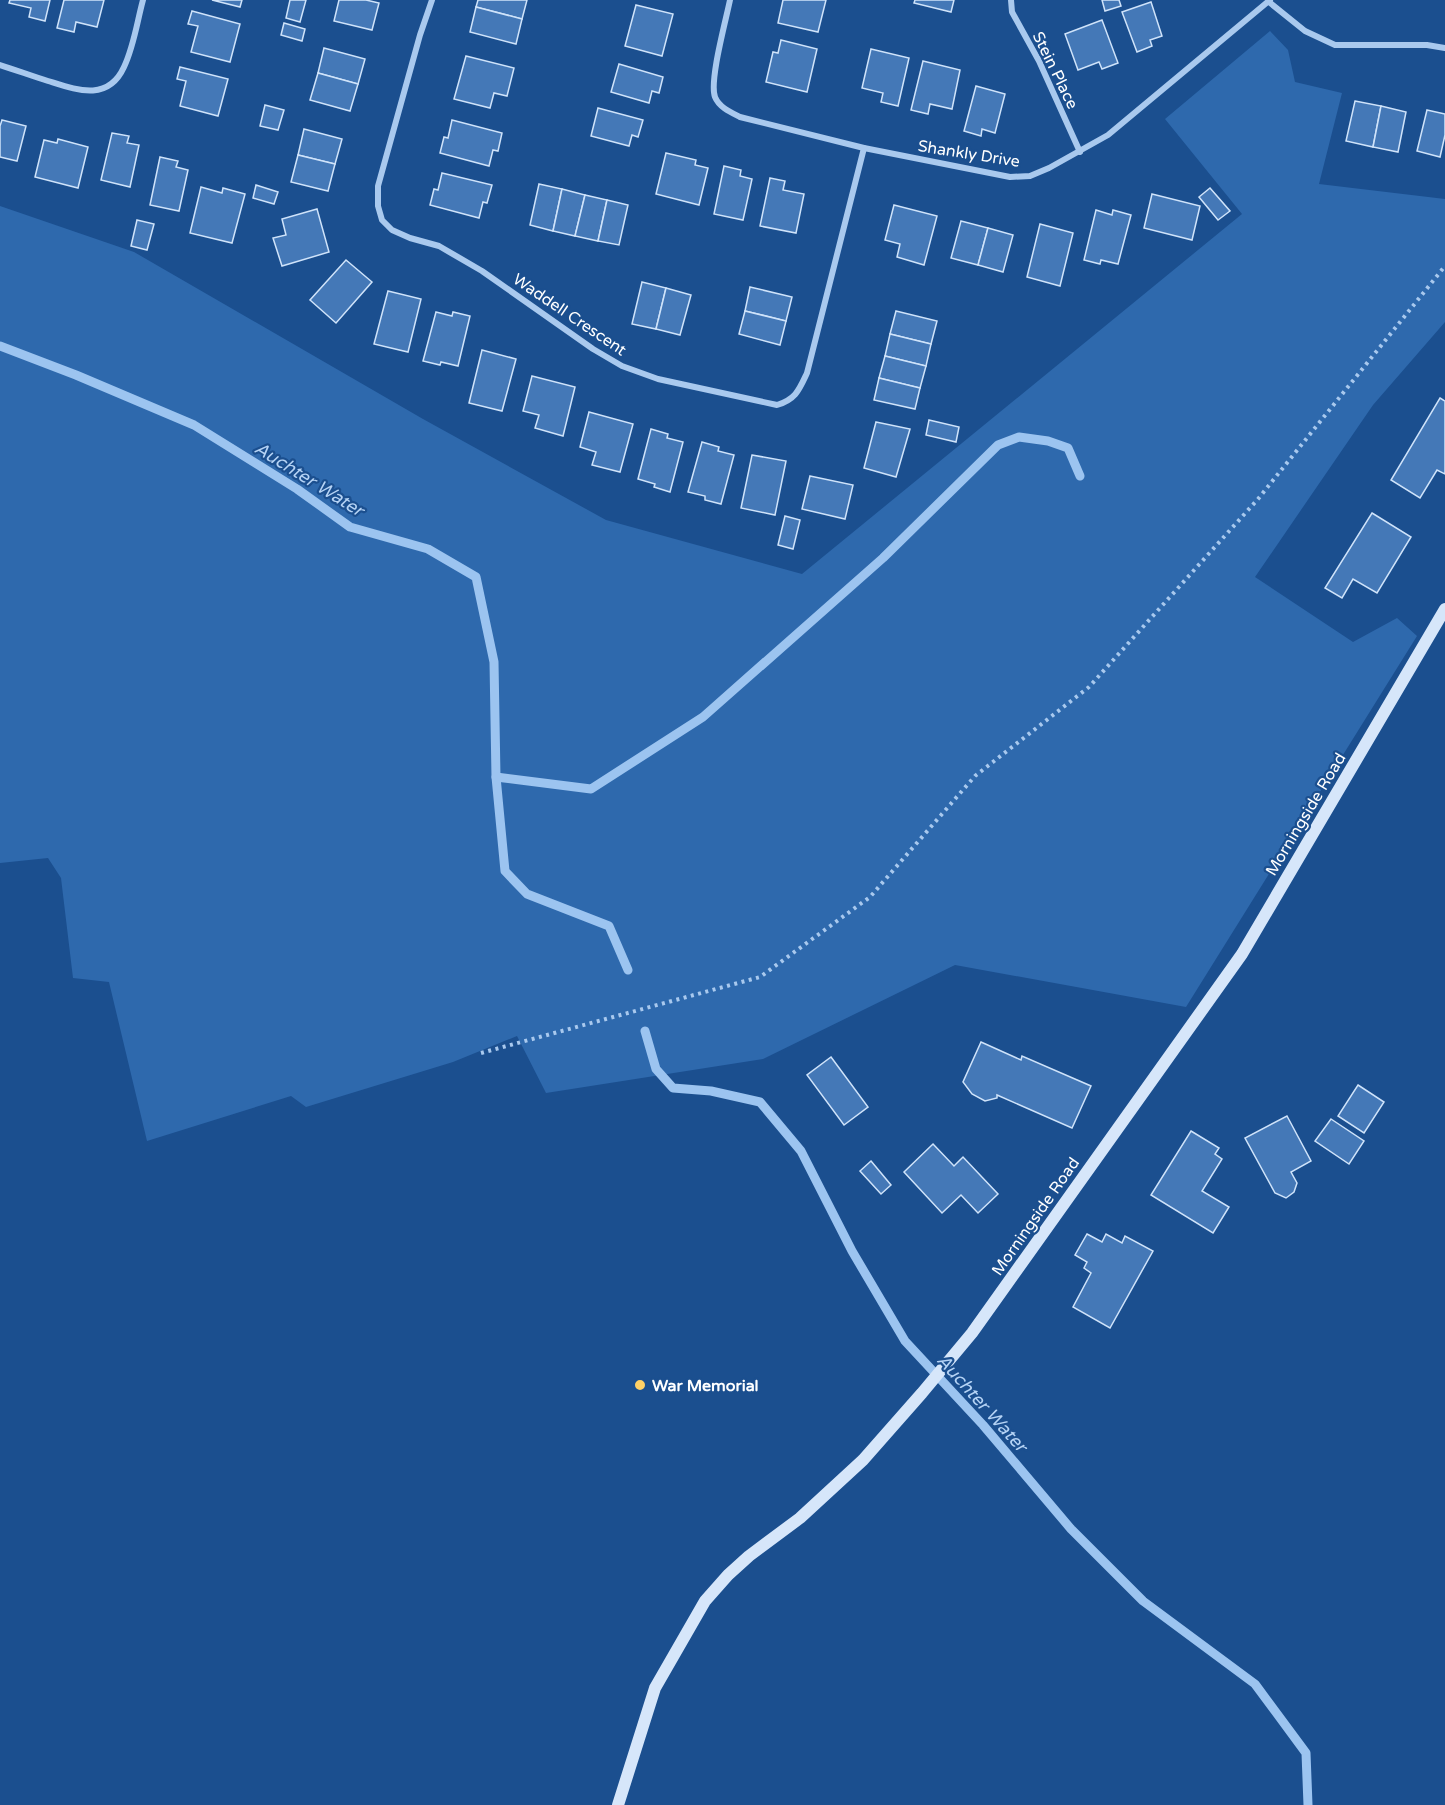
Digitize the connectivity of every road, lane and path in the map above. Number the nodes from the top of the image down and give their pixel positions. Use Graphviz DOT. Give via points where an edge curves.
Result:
graph roads {
  1 [pos="143,0"];
  2 [pos="432,0"];
  3 [pos="730,0"];
  4 [pos="1011,0"];
  5 [pos="1270,1"];
  6 [pos="1445,48"];
  7 [pos="0,65"];
  8 [pos="864,148"];
  9 [pos="1080,152"];
  10 [pos="1445,267"];
  11 [pos="1445,609"];
  12 [pos="481,1053"];
  13 [pos="618,1805"];
  1 -- 7 [label="street" via="129,55 109,86 79,90"];
  2 -- 8 [label="street, Waddell Crescent" via="378,186 382,220 392,230 439,246 482,271 622,366 658,379 777,405 798,392 807,373"];
  3 -- 8 [label="street, Shankly Drive" via="713,83 715,98 740,117"];
  4 -- 9 [label="street, Stein Place" via="1012,12 1040,61"];
  5 -- 6 [label="street" via="1305,31 1335,45"];
  5 -- 9 [label="street, Shankly Drive" via="1108,135"];
  8 -- 9 [label="street, Shankly Drive" via="1010,177 1030,176"];
  10 -- 12 [label="path" via="1258,499 1089,687 975,776 870,897 759,977"];
  11 -- 13 [label="street, Morningside Road" via="1242,954 972,1333 863,1460 800,1518 749,1556 705,1601 655,1688"];
}
